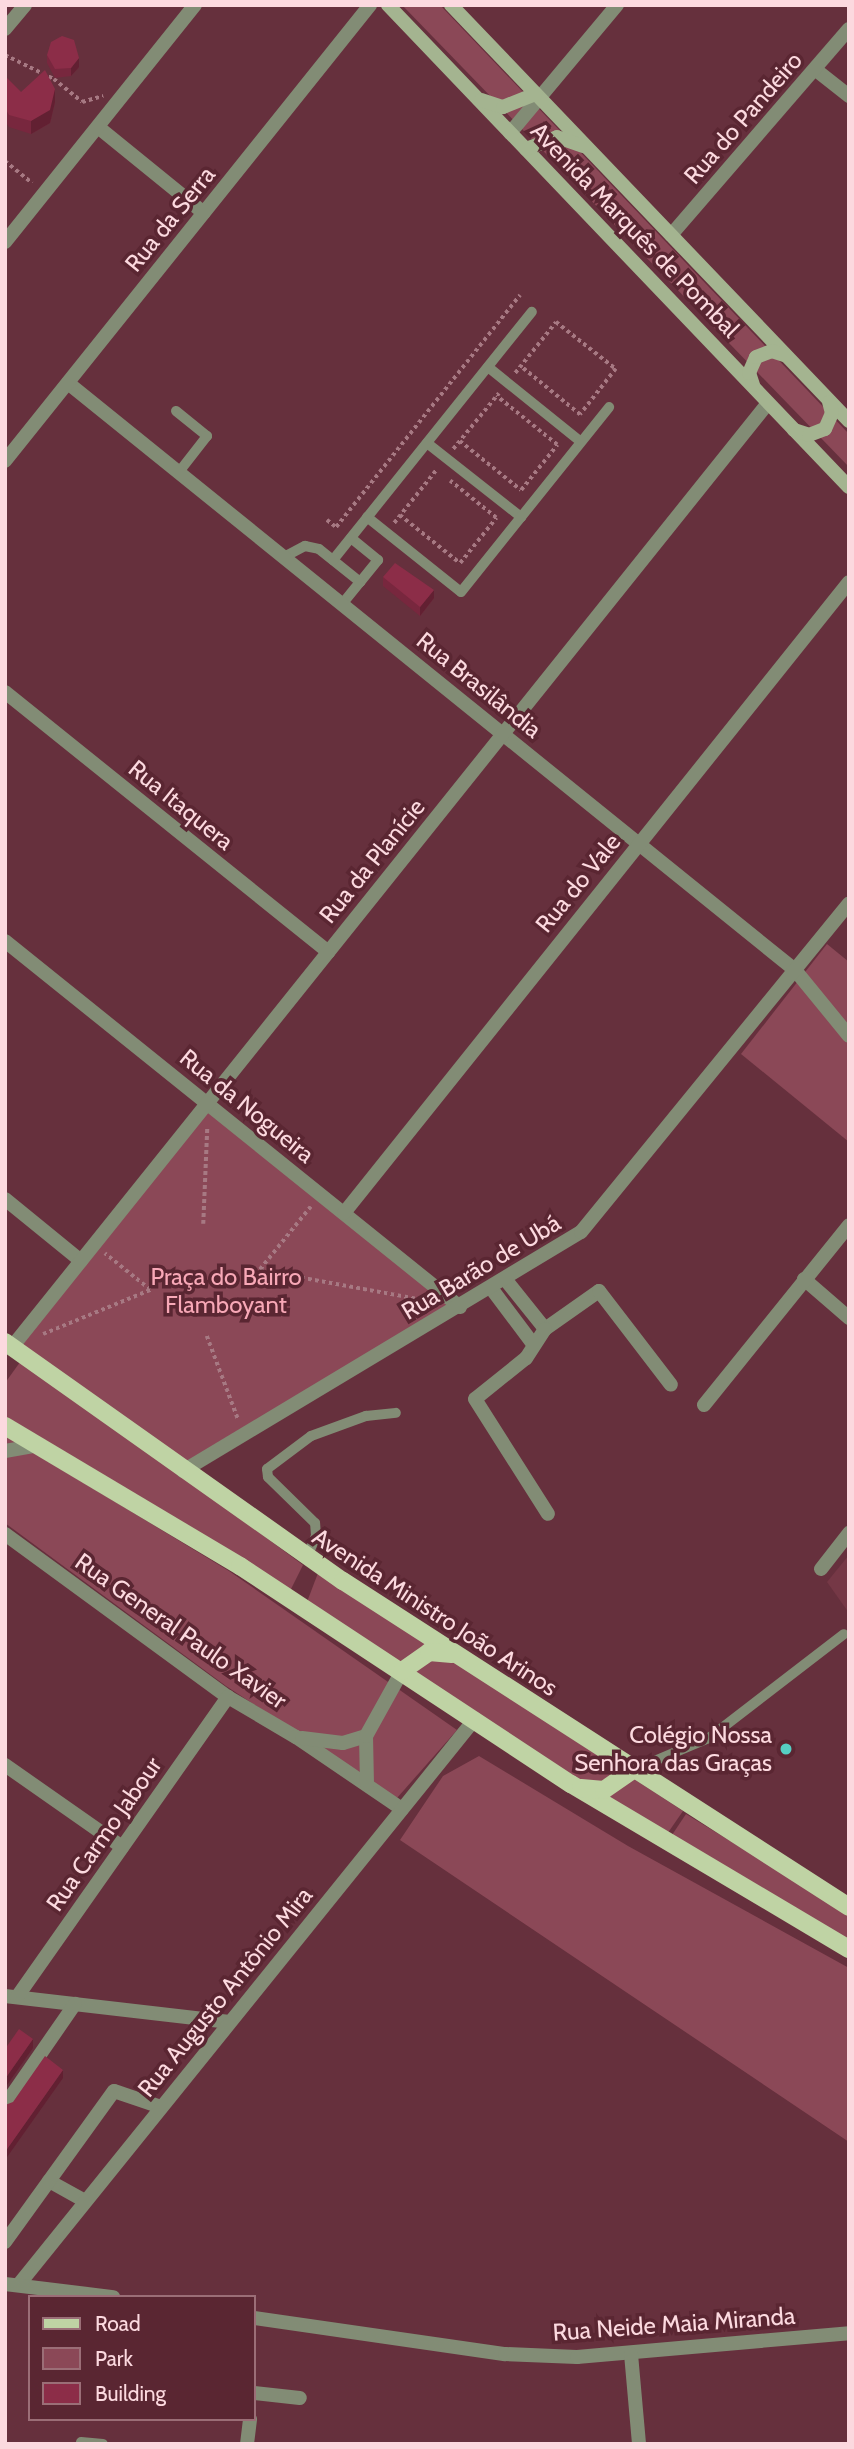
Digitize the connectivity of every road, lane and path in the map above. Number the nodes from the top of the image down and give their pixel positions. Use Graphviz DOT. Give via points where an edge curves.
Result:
graph roads {
  1 [pos="25,5"];
  2 [pos="195,5"];
  3 [pos="370,5"];
  4 [pos="388,5"];
  5 [pos="450,5"];
  6 [pos="617,5"];
  7 [pos="5,29"];
  8 [pos="849,29"];
  9 [pos="5,55"];
  10 [pos="816,70"];
  11 [pos="128,89"];
  12 [pos="471,93"];
  13 [pos="537,96"];
  14 [pos="849,96"];
  15 [pos="98,127"];
  16 [pos="510,133"];
  17 [pos="526,149"];
  18 [pos="590,150"];
  19 [pos="5,160"];
  20 [pos="45,193"];
  21 [pos="204,213"];
  22 [pos="671,235"];
  23 [pos="5,242"];
  24 [pos="520,295"];
  25 [pos="532,312"];
  26 [pos="556,322"];
  27 [pos="788,357"];
  28 [pos="520,366"];
  29 [pos="488,367"];
  30 [pos="68,383"];
  31 [pos="755,389"];
  32 [pos="496,396"];
  33 [pos="826,397"];
  34 [pos="768,403"];
  35 [pos="609,407"];
  36 [pos="176,411"];
  37 [pos="849,421"];
  38 [pos="793,429"];
  39 [pos="460,441"];
  40 [pos="581,442"];
  41 [pos="427,443"];
  42 [pos="5,461"];
  43 [pos="436,470"];
  44 [pos="178,472"];
  45 [pos="849,487"];
  46 [pos="400,515"];
  47 [pos="368,517"];
  48 [pos="521,517"];
  49 [pos="327,520"];
  50 [pos="351,538"];
  51 [pos="284,557"];
  52 [pos="333,560"];
  53 [pos="360,582"];
  54 [pos="849,583"];
  55 [pos="342,604"];
  56 [pos="5,692"];
  57 [pos="503,734"];
  58 [pos="640,842"];
  59 [pos="849,903"];
  60 [pos="5,941"];
  61 [pos="328,952"];
  62 [pos="795,970"];
  63 [pos="849,1036"];
  64 [pos="207,1103"];
  65 [pos="321,1195"];
  66 [pos="5,1199"];
  67 [pos="344,1213"];
  68 [pos="203,1224"];
  69 [pos="849,1225"];
  70 [pos="94,1245"];
  71 [pos="81,1261"];
  72 [pos="505,1279"];
  73 [pos="804,1279"];
  74 [pos="491,1288"];
  75 [pos="460,1307"];
  76 [pos="849,1318"];
  77 [pos="545,1329"];
  78 [pos="207,1336"];
  79 [pos="533,1344"];
  80 [pos="9,1345"];
  81 [pos="671,1385"];
  82 [pos="704,1405"];
  83 [pos="396,1413"];
  84 [pos="5,1426"];
  85 [pos="244,1435"];
  86 [pos="32,1446"];
  87 [pos="5,1451"];
  88 [pos="183,1471"];
  89 [pos="548,1514"];
  90 [pos="849,1533"];
  91 [pos="5,1534"];
  92 [pos="307,1557"];
  93 [pos="821,1569"];
  94 [pos="844,1634"];
  95 [pos="462,1658"];
  96 [pos="401,1671"];
  97 [pos="228,1697"];
  98 [pos="475,1719"];
  99 [pos="366,1735"];
  100 [pos="296,1737"];
  101 [pos="5,1765"];
  102 [pos="631,1771"];
  103 [pos="367,1784"];
  104 [pos="571,1784"];
  105 [pos="402,1809"];
  106 [pos="122,1847"];
  107 [pos="849,1907"];
  108 [pos="849,1949"];
  109 [pos="11,1997"];
  110 [pos="75,2004"];
  111 [pos="230,2022"];
  112 [pos="5,2105"];
  113 [pos="162,2107"];
  114 [pos="49,2181"];
  115 [pos="86,2202"];
  116 [pos="5,2242"];
  117 [pos="12,2284"];
  118 [pos="97,2295"];
  119 [pos="256,2318"];
  120 [pos="849,2333"];
  121 [pos="631,2354"];
  122 [pos="256,2393"];
  123 [pos="300,2398"];
  124 [pos="250,2421"];
  125 [pos="81,2442"];
  126 [pos="103,2444"];
  127 [pos="247,2444"];
  128 [pos="639,2444"];
  1 -- 7 [label="street"];
  2 -- 11 [label="street"];
  3 -- 21 [label="street, Rua da Serra"];
  4 -- 12 [label="main road, Avenida Marquês de Pombal"];
  5 -- 13 [label="main road, Avenida Marquês de Pombal"];
  6 -- 13 [label="street"];
  8 -- 10 [label="street, Rua do Pandeiro"];
  9 -- 11 [label="path" via="54,79 82,102"];
  10 -- 14 [label="street"];
  10 -- 22 [label="street, Rua do Pandeiro"];
  11 -- 15 [label="street"];
  12 -- 13 [label="main road" via="503,107"];
  12 -- 16 [label="main road, Avenida Marquês de Pombal"];
  13 -- 16 [label="street"];
  13 -- 18 [label="main road, Avenida Marquês de Pombal"];
  15 -- 20 [label="street"];
  15 -- 21 [label="street"];
  16 -- 17 [label="main road, Avenida Marquês de Pombal"];
  17 -- 18 [label="main road" via="557,137"];
  17 -- 31 [label="main road, Avenida Marquês de Pombal"];
  18 -- 22 [label="main road, Avenida Marquês de Pombal"];
  19 -- 20 [label="path"];
  20 -- 23 [label="street"];
  21 -- 30 [label="street, Rua da Serra"];
  22 -- 27 [label="main road, Avenida Marquês de Pombal"];
  24 -- 49 [label="path" via="336,527"];
  25 -- 29 [label="lane"];
  26 -- 28 [label="path" via="616,369 580,415"];
  27 -- 31 [label="main road" via="772,351 756,357 749,373"];
  27 -- 33 [label="main road, Avenida Marquês de Pombal"];
  29 -- 40 [label="lane"];
  29 -- 41 [label="lane"];
  30 -- 42 [label="street, Rua da Serra"];
  30 -- 44 [label="street, Rua Brasilândia"];
  31 -- 34 [label="main road, Avenida Marquês de Pombal"];
  32 -- 39 [label="path" via="557,445 521,490"];
  33 -- 37 [label="main road, Avenida Marquês de Pombal"];
  33 -- 38 [label="main road" via="832,414 825,429 809,435"];
  34 -- 38 [label="main road, Avenida Marquês de Pombal"];
  34 -- 57 [label="street, Rua da Planície"];
  35 -- 40 [label="lane"];
  36 -- 44 [label="lane" via="207,436"];
  38 -- 45 [label="main road, Avenida Marquês de Pombal"];
  40 -- 48 [label="lane"];
  41 -- 47 [label="lane"];
  41 -- 48 [label="lane"];
  43 -- 46 [label="path" via="496,518 460,563"];
  44 -- 51 [label="street, Rua Brasilândia"];
  47 -- 48 [label="lane" via="461,592"];
  47 -- 50 [label="lane"];
  50 -- 52 [label="lane"];
  50 -- 53 [label="lane" via="378,559"];
  51 -- 52 [label="lane" via="296,548 313,546"];
  51 -- 55 [label="street, Rua Brasilândia"];
  52 -- 53 [label="lane"];
  53 -- 55 [label="lane"];
  54 -- 58 [label="street, Rua do Vale"];
  55 -- 57 [label="street, Rua Brasilândia"];
  56 -- 61 [label="street, Rua Itaquera"];
  57 -- 58 [label="street, Rua Brasilândia"];
  57 -- 61 [label="street, Rua da Planície"];
  58 -- 62 [label="street, Rua Brasilândia"];
  58 -- 67 [label="street, Rua do Vale"];
  59 -- 62 [label="street, Rua Barão de Ubá"];
  60 -- 64 [label="street, Rua da Nogueira"];
  61 -- 64 [label="street, Rua da Planície"];
  62 -- 63 [label="street, Rua Brasilândia"];
  62 -- 72 [label="street, Rua Barão de Ubá" via="581,1233"];
  64 -- 65 [label="street, Rua da Nogueira"];
  64 -- 68 [label="path"];
  64 -- 70 [label="street, Rua da Planície"];
  65 -- 67 [label="street, Rua da Nogueira"];
  65 -- 75 [label="path" via="260,1270"];
  66 -- 71 [label="street"];
  67 -- 75 [label="street, Rua da Nogueira"];
  69 -- 73 [label="street"];
  70 -- 71 [label="street, Rua da Planície"];
  70 -- 80 [label="path" via="150,1290"];
  71 -- 80 [label="street, Rua da Planície"];
  72 -- 74 [label="street, Rua Barão de Ubá"];
  72 -- 77 [label="street"];
  73 -- 76 [label="street"];
  73 -- 82 [label="street"];
  74 -- 75 [label="street, Rua Barão de Ubá"];
  74 -- 79 [label="street"];
  75 -- 85 [label="street, Rua Barão de Ubá"];
  77 -- 79 [label="street"];
  77 -- 81 [label="street" via="599,1291"];
  78 -- 85 [label="path"];
  79 -- 89 [label="street" via="526,1358 475,1399"];
  80 -- 88 [label="main road, Avenida Ministro João Arinos"];
  83 -- 92 [label="lane" via="366,1416 311,1436 267,1469 268,1477 315,1523 316,1536"];
  84 -- 86 [label="main road"];
  85 -- 88 [label="street, Rua Barão de Ubá"];
  86 -- 87 [label="street"];
  86 -- 96 [label="main road" via="240,1566"];
  88 -- 92 [label="main road, Avenida Ministro João Arinos"];
  90 -- 93 [label="street"];
  91 -- 97 [label="street, Rua General Paulo Xavier"];
  92 -- 95 [label="main road, Avenida Ministro João Arinos"];
  94 -- 102 [label="lane" via="709,1738"];
  95 -- 96 [label="main road" via="429,1652"];
  95 -- 102 [label="main road, Avenida Ministro João Arinos"];
  96 -- 98 [label="main road"];
  96 -- 99 [label="street"];
  97 -- 100 [label="street, Rua General Paulo Xavier"];
  97 -- 106 [label="street, Rua Carmo Jabour"];
  98 -- 104 [label="main road"];
  98 -- 105 [label="street, Rua Augusto Antônio Mira"];
  99 -- 100 [label="street" via="343,1743"];
  99 -- 103 [label="street"];
  100 -- 103 [label="street, Rua General Paulo Xavier"];
  101 -- 106 [label="street"];
  102 -- 104 [label="main road" via="604,1790"];
  102 -- 107 [label="main road, Avenida Ministro João Arinos"];
  103 -- 105 [label="street, Rua General Paulo Xavier"];
  104 -- 108 [label="main road"];
  105 -- 111 [label="street, Rua Augusto Antônio Mira"];
  106 -- 109 [label="street, Rua Carmo Jabour"];
  109 -- 110 [label="street"];
  110 -- 111 [label="street"];
  110 -- 112 [label="street"];
  111 -- 113 [label="street, Rua Augusto Antônio Mira"];
  113 -- 114 [label="street" via="114,2091"];
  113 -- 115 [label="street, Rua Augusto Antônio Mira"];
  114 -- 115 [label="street"];
  114 -- 116 [label="street"];
  115 -- 117 [label="street, Rua Augusto Antônio Mira"];
  117 -- 118 [label="street"];
  119 -- 121 [label="street, Rua Neide Maia Miranda" via="505,2354"];
  120 -- 121 [label="street, Rua Neide Maia Miranda"];
  121 -- 128 [label="street"];
  122 -- 123 [label="street"];
  124 -- 127 [label="street"];
  125 -- 126 [label="lane"];
}
